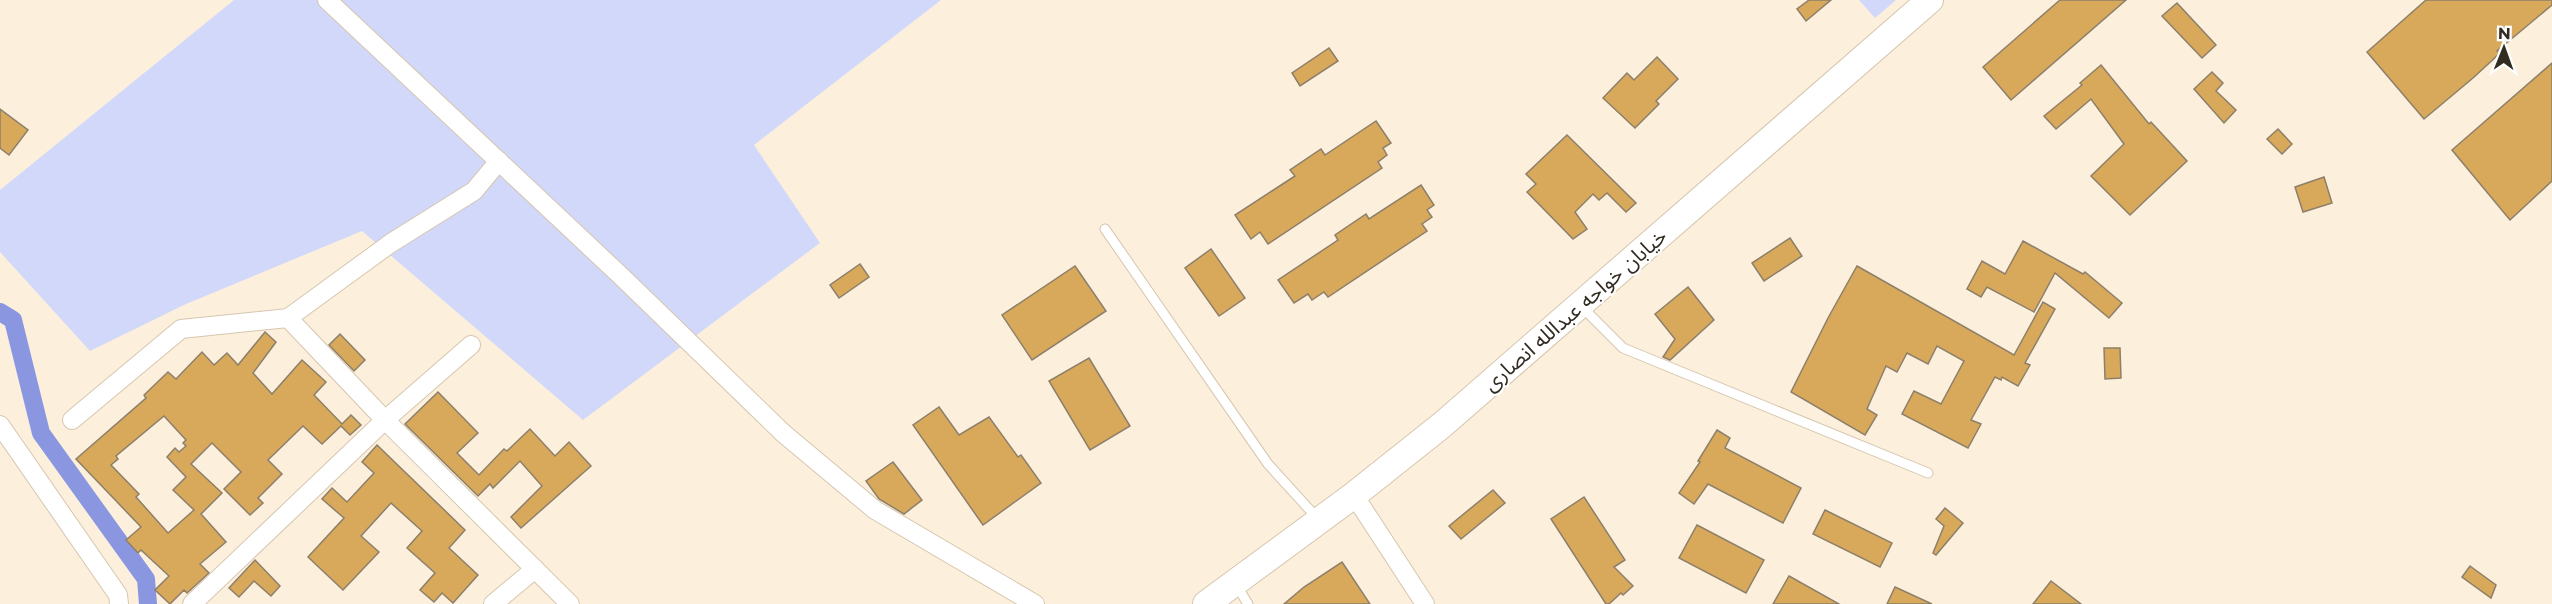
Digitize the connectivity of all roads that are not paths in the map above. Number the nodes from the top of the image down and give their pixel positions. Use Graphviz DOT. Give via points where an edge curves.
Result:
graph roads {
  1 [pos="327,0"];
  2 [pos="1930,0"];
  3 [pos="499,161"];
  4 [pos="1105,229"];
  5 [pos="1581,306"];
  6 [pos="288,318"];
  7 [pos="471,345"];
  8 [pos="72,420"];
  9 [pos="386,420"];
  10 [pos="0,425"];
  11 [pos="1929,473"];
  12 [pos="1354,495"];
  13 [pos="1319,521"];
  14 [pos="535,569"];
  15 [pos="1242,593"];
  16 [pos="119,604"];
  17 [pos="192,604"];
  18 [pos="493,604"];
  19 [pos="570,604"];
  20 [pos="1035,604"];
  21 [pos="1206,604"];
  22 [pos="1425,604"];
  1 -- 3 [label="street"];
  2 -- 5 [label="street, خیابان خواجه عبدالله انصاری"];
  3 -- 6 [label="street" via="474,191 391,243"];
  3 -- 20 [label="street" via="783,433 875,510"];
  4 -- 13 [label="lane" via="1268,464"];
  5 -- 11 [label="lane" via="1623,348"];
  5 -- 12 [label="street, خیابان خواجه عبدالله انصاری"];
  6 -- 8 [label="street" via="181,330"];
  6 -- 9 [label="street"];
  7 -- 9 [label="street"];
  9 -- 14 [label="street"];
  9 -- 17 [label="street"];
  10 -- 16 [label="street" via="118,595"];
  12 -- 13 [label="street, خیابان خواجه عبدالله انصاری"];
  12 -- 22 [label="street"];
  13 -- 15 [label="street, خیابان خواجه عبدالله انصاری"];
  14 -- 18 [label="street"];
  14 -- 19 [label="street"];
  15 -- 21 [label="street, خیابان خواجه عبدالله انصاری"];
}
